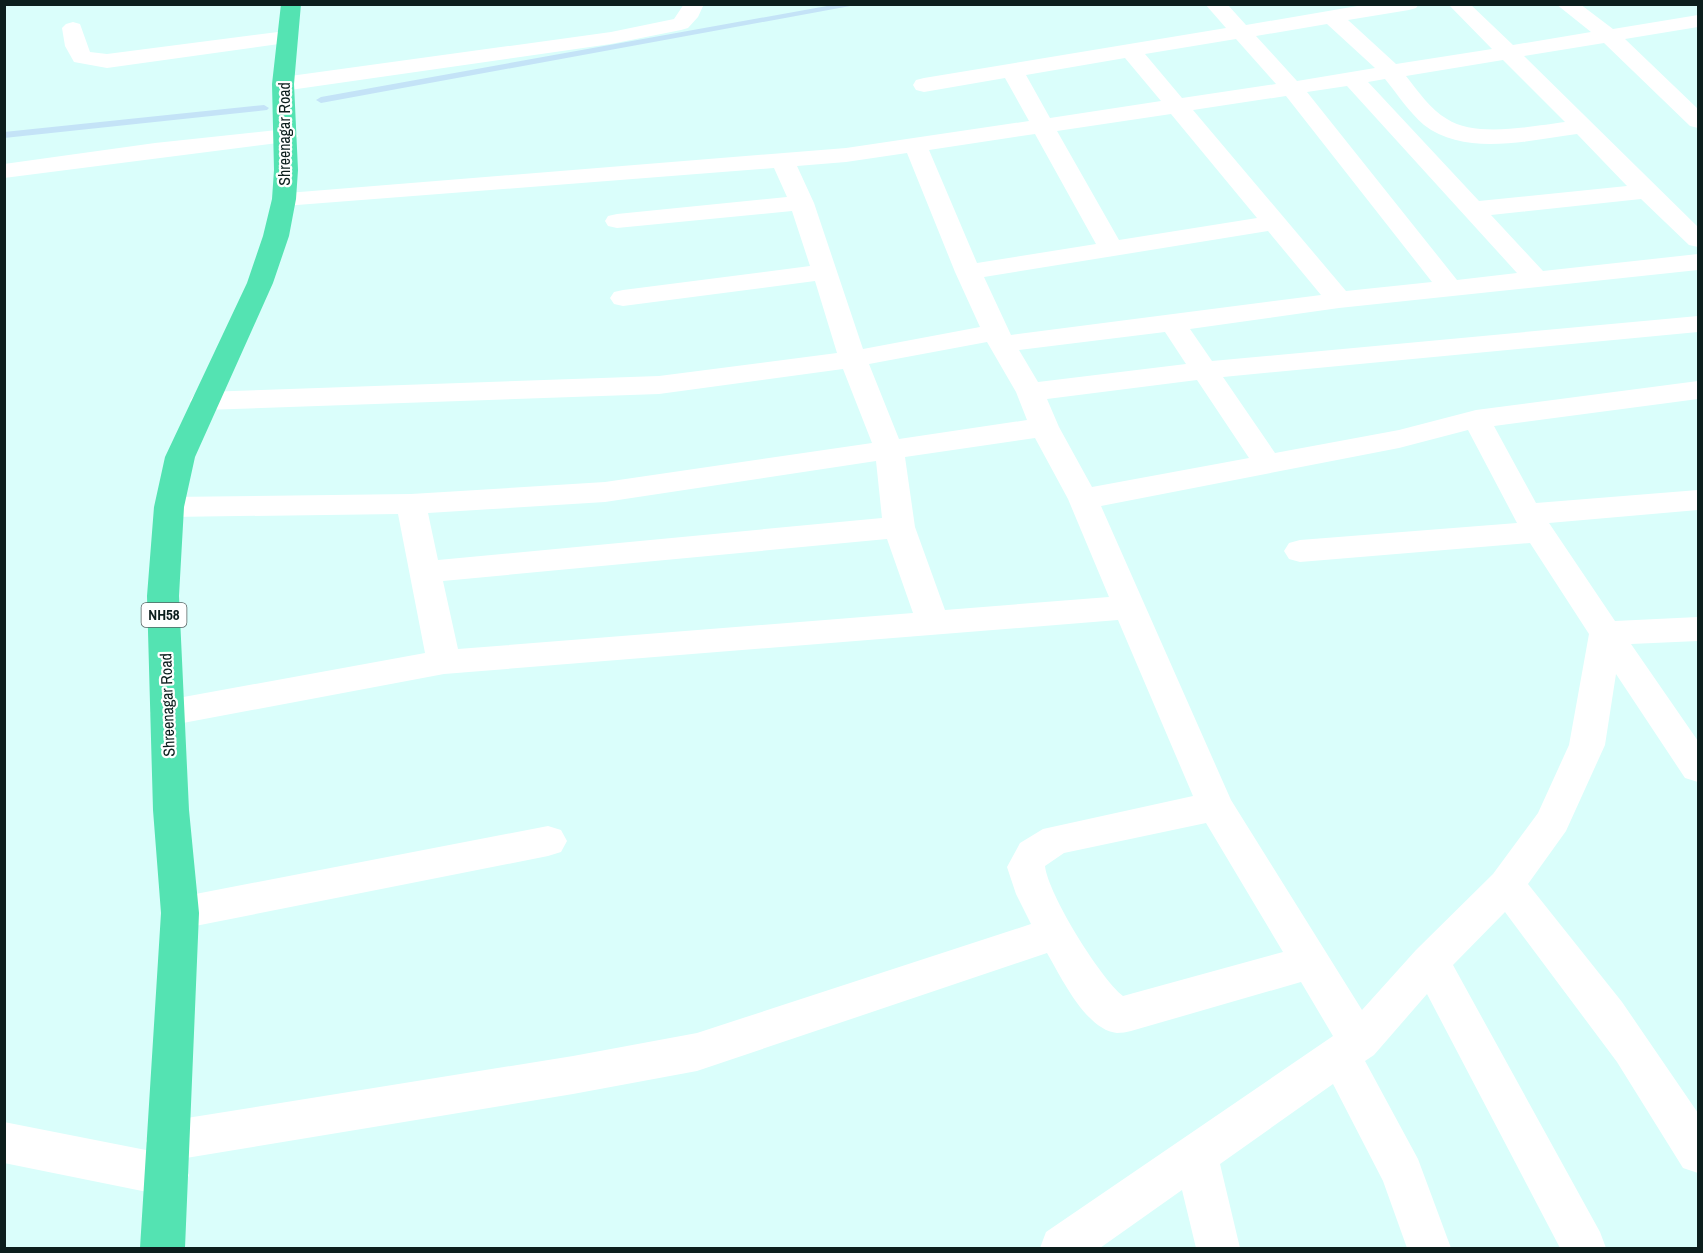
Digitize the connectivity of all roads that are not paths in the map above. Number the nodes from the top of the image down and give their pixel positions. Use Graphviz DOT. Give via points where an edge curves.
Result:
graph roads {
  1 [pos="291,4"];
  2 [pos="694,4"];
  3 [pos="1215,4"];
  4 [pos="1409,4"];
  5 [pos="1458,4"];
  6 [pos="1566,4"];
  7 [pos="1684,4"];
  8 [pos="1332,17"];
  9 [pos="1698,19"];
  10 [pos="73,28"];
  11 [pos="1240,32"];
  12 [pos="1609,36"];
  13 [pos="286,37"];
  14 [pos="1130,50"];
  15 [pos="1508,52"];
  16 [pos="1012,70"];
  17 [pos="1391,72"];
  18 [pos="1352,78"];
  19 [pos="283,84"];
  20 [pos="924,85"];
  21 [pos="1292,88"];
  22 [pos="1176,106"];
  23 [pos="1698,122"];
  24 [pos="1044,126"];
  25 [pos="1582,127"];
  26 [pos="286,136"];
  27 [pos="915,145"];
  28 [pos="782,160"];
  29 [pos="4,171"];
  30 [pos="1645,191"];
  31 [pos="284,199"];
  32 [pos="802,204"];
  33 [pos="1474,209"];
  34 [pos="617,222"];
  35 [pos="1276,222"];
  36 [pos="1698,240"];
  37 [pos="1112,250"];
  38 [pos="1698,262"];
  39 [pos="826,272"];
  40 [pos="968,272"];
  41 [pos="1536,278"];
  42 [pos="1449,287"];
  43 [pos="622,298"];
  44 [pos="1339,300"];
  45 [pos="1172,323"];
  46 [pos="1698,324"];
  47 [pos="1000,338"];
  48 [pos="853,359"];
  49 [pos="1203,371"];
  50 [pos="1698,390"];
  51 [pos="1030,392"];
  52 [pos="204,401"];
  53 [pos="1476,419"];
  54 [pos="1044,427"];
  55 [pos="889,450"];
  56 [pos="1268,464"];
  57 [pos="1083,499"];
  58 [pos="1698,500"];
  59 [pos="411,504"];
  60 [pos="169,507"];
  61 [pos="1533,523"];
  62 [pos="899,527"];
  63 [pos="1300,551"];
  64 [pos="425,572"];
  65 [pos="1130,607"];
  66 [pos="933,622"];
  67 [pos="1698,629"];
  68 [pos="1606,633"];
  69 [pos="444,662"];
  70 [pos="167,713"];
  71 [pos="1698,768"];
  72 [pos="1215,806"];
  73 [pos="548,842"];
  74 [pos="1506,885"];
  75 [pos="180,913"];
  76 [pos="1056,933"];
  77 [pos="1310,962"];
  78 [pos="1430,962"];
  79 [pos="1350,1048"];
  80 [pos="4,1142"];
  81 [pos="1698,1153"];
  82 [pos="1196,1155"];
  83 [pos="167,1158"];
  84 [pos="162,1248"];
  85 [pos="1062,1248"];
  86 [pos="1218,1248"];
  87 [pos="1429,1248"];
  88 [pos="1584,1248"];
  1 -- 13 [label="highway, Shreenagar Road / NH58"];
  2 -- 19 [label="street" via="681,24 623,36"];
  3 -- 11 [label="street"];
  4 -- 8 [label="street"];
  5 -- 15 [label="street"];
  6 -- 12 [label="street"];
  7 -- 9 [label="street"];
  8 -- 11 [label="street"];
  8 -- 17 [label="street"];
  9 -- 12 [label="street"];
  10 -- 13 [label="street" via="82,57 107,61"];
  11 -- 14 [label="street"];
  11 -- 21 [label="street"];
  12 -- 15 [label="street"];
  12 -- 23 [label="street"];
  13 -- 19 [label="highway, Shreenagar Road / NH58"];
  14 -- 16 [label="street"];
  14 -- 22 [label="street"];
  15 -- 17 [label="street"];
  15 -- 25 [label="street"];
  16 -- 20 [label="street"];
  16 -- 24 [label="street"];
  17 -- 18 [label="street"];
  17 -- 25 [label="street" via="1423,113 1442,127 1462,134 1481,136"];
  18 -- 21 [label="street"];
  18 -- 33 [label="street"];
  19 -- 26 [label="highway, Shreenagar Road / NH58"];
  21 -- 22 [label="street"];
  21 -- 42 [label="street"];
  22 -- 24 [label="street"];
  22 -- 35 [label="street"];
  24 -- 27 [label="street"];
  24 -- 37 [label="street" via="1078,195"];
  25 -- 30 [label="street"];
  26 -- 29 [label="street"];
  26 -- 31 [label="highway, Shreenagar Road / NH58"];
  27 -- 28 [label="street"];
  27 -- 40 [label="street"];
  28 -- 31 [label="street"];
  28 -- 32 [label="street"];
  30 -- 33 [label="street"];
  30 -- 36 [label="street"];
  31 -- 52 [label="highway, Shreenagar Road / NH58" via="260,283"];
  32 -- 34 [label="street"];
  32 -- 39 [label="street"];
  33 -- 41 [label="street"];
  35 -- 37 [label="street"];
  35 -- 44 [label="street"];
  37 -- 40 [label="street"];
  38 -- 41 [label="street"];
  39 -- 43 [label="street"];
  39 -- 48 [label="street"];
  40 -- 47 [label="street"];
  41 -- 42 [label="street"];
  42 -- 44 [label="street"];
  44 -- 45 [label="street"];
  45 -- 47 [label="street"];
  45 -- 49 [label="street"];
  46 -- 49 [label="street"];
  47 -- 48 [label="street"];
  47 -- 51 [label="street"];
  48 -- 52 [label="street" via="659,385"];
  48 -- 55 [label="street"];
  49 -- 51 [label="street"];
  49 -- 56 [label="street"];
  50 -- 53 [label="street"];
  51 -- 54 [label="street"];
  52 -- 60 [label="highway, Shreenagar Road / NH58" via="180,457"];
  53 -- 56 [label="street" via="1400,439"];
  53 -- 61 [label="street"];
  54 -- 55 [label="street"];
  54 -- 57 [label="street"];
  55 -- 59 [label="street" via="605,492"];
  55 -- 62 [label="street"];
  56 -- 57 [label="street"];
  57 -- 65 [label="street"];
  58 -- 61 [label="street"];
  59 -- 60 [label="street"];
  59 -- 64 [label="street"];
  60 -- 70 [label="highway, Shreenagar Road / NH58" via="164,596"];
  61 -- 63 [label="street"];
  61 -- 68 [label="street"];
  62 -- 64 [label="street"];
  62 -- 66 [label="street"];
  64 -- 69 [label="street"];
  65 -- 66 [label="street"];
  65 -- 72 [label="street"];
  66 -- 69 [label="street"];
  67 -- 68 [label="street"];
  68 -- 71 [label="street"];
  68 -- 74 [label="street" via="1587,745 1552,821"];
  69 -- 70 [label="street"];
  70 -- 75 [label="highway, Shreenagar Road / NH58"];
  72 -- 76 [label="street" via="1056,840 1035,851 1026,866 1028,881"];
  72 -- 77 [label="street"];
  73 -- 75 [label="street"];
  74 -- 78 [label="street"];
  74 -- 81 [label="street" via="1596,998"];
  75 -- 83 [label="highway, Shreenagar Road / NH58"];
  76 -- 77 [label="street" via="1102,1003 1117,1014"];
  76 -- 83 [label="street" via="697,1052"];
  77 -- 79 [label="street"];
  78 -- 79 [label="street"];
  78 -- 88 [label="street"];
  79 -- 82 [label="street"];
  79 -- 87 [label="street"];
  80 -- 83 [label="street"];
  82 -- 85 [label="street"];
  82 -- 86 [label="street"];
  83 -- 84 [label="highway, Shreenagar Road / NH58"];
}
